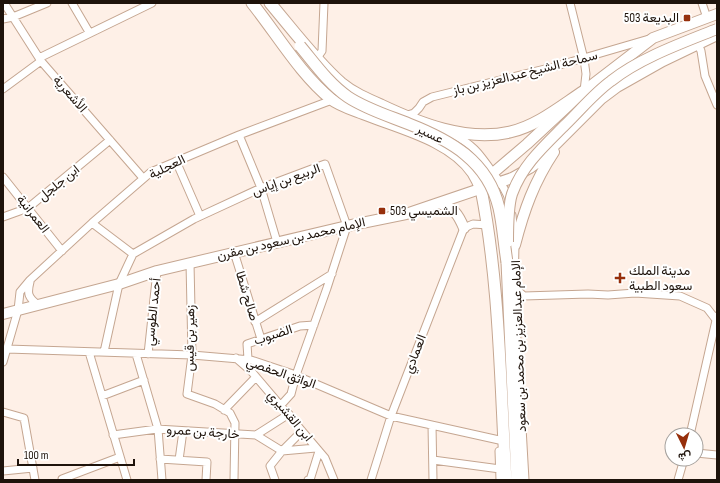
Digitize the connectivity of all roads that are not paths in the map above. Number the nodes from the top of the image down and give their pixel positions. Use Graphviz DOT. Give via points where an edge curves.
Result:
graph roads {
  1 [pos="4,3"];
  2 [pos="47,3"];
  3 [pos="72,3"];
  4 [pos="152,3"];
  5 [pos="252,3"];
  6 [pos="324,3"];
  7 [pos="570,3"];
  8 [pos="702,3"];
  9 [pos="274,7"];
  10 [pos="717,14"];
  11 [pos="13,17"];
  12 [pos="707,18"];
  13 [pos="3,19"];
  14 [pos="717,29"];
  15 [pos="89,32"];
  16 [pos="717,35"];
  17 [pos="653,38"];
  18 [pos="698,44"];
  19 [pos="317,58"];
  20 [pos="40,59"];
  21 [pos="584,59"];
  22 [pos="3,89"];
  23 [pos="584,91"];
  24 [pos="332,100"];
  25 [pos="717,105"];
  26 [pos="404,116"];
  27 [pos="436,127"];
  28 [pos="239,135"];
  29 [pos="565,136"];
  30 [pos="110,140"];
  31 [pos="176,161"];
  32 [pos="3,177"];
  33 [pos="497,177"];
  34 [pos="143,178"];
  35 [pos="261,188"];
  36 [pos="481,189"];
  37 [pos="439,203"];
  38 [pos="28,208"];
  39 [pos="512,213"];
  40 [pos="200,216"];
  41 [pos="3,217"];
  42 [pos="92,223"];
  43 [pos="488,225"];
  44 [pos="347,226"];
  45 [pos="464,228"];
  46 [pos="277,242"];
  47 [pos="515,245"];
  48 [pos="62,251"];
  49 [pos="234,252"];
  50 [pos="133,254"];
  51 [pos="507,262"];
  52 [pos="190,263"];
  53 [pos="157,271"];
  54 [pos="332,274"];
  55 [pos="30,280"];
  56 [pos="119,284"];
  57 [pos="514,287"];
  58 [pos="38,305"];
  59 [pos="18,310"];
  60 [pos="3,314"];
  61 [pos="717,319"];
  62 [pos="255,322"];
  63 [pos="314,325"];
  64 [pos="261,339"];
  65 [pos="7,349"];
  66 [pos="89,352"];
  67 [pos="104,352"];
  68 [pos="136,354"];
  69 [pos="148,354"];
  70 [pos="192,355"];
  71 [pos="236,358"];
  72 [pos="248,359"];
  73 [pos="3,362"];
  74 [pos="296,375"];
  75 [pos="256,377"];
  76 [pos="144,380"];
  77 [pos="102,396"];
  78 [pos="281,405"];
  79 [pos="224,410"];
  80 [pos="3,412"];
  81 [pos="288,414"];
  82 [pos="391,416"];
  83 [pos="432,425"];
  84 [pos="692,427"];
  85 [pos="158,429"];
  86 [pos="183,431"];
  87 [pos="302,431"];
  88 [pos="234,434"];
  89 [pos="113,435"];
  90 [pos="256,435"];
  91 [pos="499,440"];
  92 [pos="318,449"];
  93 [pos="282,451"];
  94 [pos="704,454"];
  95 [pos="717,455"];
  96 [pos="120,457"];
  97 [pos="160,459"];
  98 [pos="178,460"];
  99 [pos="433,460"];
  100 [pos="682,467"];
  101 [pos="33,468"];
  102 [pos="3,471"];
  103 [pos="501,476"];
  104 [pos="35,480"];
  105 [pos="62,480"];
  106 [pos="127,480"];
  107 [pos="162,480"];
  108 [pos="206,480"];
  109 [pos="234,480"];
  110 [pos="275,480"];
  111 [pos="308,480"];
  112 [pos="334,480"];
  113 [pos="371,480"];
  114 [pos="433,480"];
  115 [pos="517,480"];
  116 [pos="525,480"];
  117 [pos="678,480"];
  1 -- 11 [label="street, الأشعرية"];
  2 -- 11 [label="street"];
  3 -- 15 [label="street"];
  4 -- 15 [label="street"];
  5 -- 24 [label="main road" via="310,79"];
  6 -- 19 [label="street" via="322,51"];
  7 -- 21 [label="street"];
  8 -- 12 [label="street"];
  9 -- 19 [label="main road, سماحة الشيخ عبدالعزيز بن باز"];
  9 -- 51 [label="main road, عسير, bridge" via="300,46 328,80 348,97 442,139 466,153 477,164 495,194 499,207"];
  10 -- 12 [label="street, سماحة الشيخ عبدالعزيز بن باز"];
  11 -- 13 [label="street"];
  11 -- 20 [label="street, الأشعرية"];
  12 -- 17 [label="street, سماحة الشيخ عبدالعزيز بن باز"];
  14 -- 51 [label="street, bridge" via="658,54 611,80 534,156 511,196"];
  15 -- 20 [label="street"];
  16 -- 18 [label="street"];
  17 -- 21 [label="street, سماحة الشيخ عبدالعزيز بن باز"];
  17 -- 23 [label="street, سماحة الشيخ عبدالعزيز بن باز"];
  18 -- 25 [label="street" via="705,76"];
  18 -- 29 [label="street" via="617,87 601,99"];
  19 -- 26 [label="main road, سماحة الشيخ عبدالعزيز بن باز" via="356,94"];
  20 -- 22 [label="street"];
  20 -- 30 [label="street, الأشعرية"];
  21 -- 23 [label="street"];
  21 -- 26 [label="street, سماحة الشيخ عبدالعزيز بن باز" via="432,96 414,113"];
  23 -- 27 [label="main road, سماحة الشيخ عبدالعزيز بن باز" via="530,125 510,132 485,135"];
  23 -- 33 [label="street, سماحة الشيخ عبدالعزيز بن باز" via="527,144"];
  24 -- 28 [label="street, العجلية"];
  24 -- 36 [label="main road" via="430,140 450,151 473,173"];
  26 -- 27 [label="main road, سماحة الشيخ عبدالعزيز بن باز"];
  27 -- 33 [label="street, عسير" via="472,147 486,160"];
  28 -- 31 [label="street, العجلية"];
  28 -- 35 [label="street"];
  29 -- 33 [label="street" via="530,168 512,178"];
  29 -- 47 [label="street" via="539,175 522,218"];
  30 -- 34 [label="street, الأشعرية"];
  30 -- 38 [label="street, ابن جلجل"];
  31 -- 34 [label="street, العجلية"];
  31 -- 40 [label="street"];
  32 -- 38 [label="street, العمرانية"];
  33 -- 36 [label="main road, سماحة الشيخ عبدالعزيز بن باز"];
  33 -- 39 [label="street, عسير" via="509,198"];
  34 -- 42 [label="street, العجلية"];
  35 -- 40 [label="street, الربيع بن إياس"];
  35 -- 44 [label="street, الربيع بن إياس" via="325,164"];
  35 -- 46 [label="street"];
  36 -- 37 [label="street, الإمام محمد بن سعود بن مقرن"];
  36 -- 43 [label="main road"];
  37 -- 44 [label="street, الإمام محمد بن سعود بن مقرن" via="406,214"];
  37 -- 45 [label="street" via="453,210"];
  38 -- 41 [label="street, ابن جلجل"];
  38 -- 48 [label="street, العمرانية"];
  39 -- 47 [label="street, الإمام عبدالعزيز بن محمد بن سعود"];
  40 -- 50 [label="street, الربيع بن إياس"];
  42 -- 48 [label="street, العجلية"];
  42 -- 50 [label="street"];
  43 -- 45 [label="street" via="473,224"];
  43 -- 91 [label="street, الإمام عبدالعزيز بن محمد بن سعود"];
  43 -- 103 [label="main road, الإمام عبدالعزيز بن محمد بن سعود" via="496,296"];
  44 -- 46 [label="street, الإمام محمد بن سعود بن مقرن"];
  44 -- 54 [label="street"];
  45 -- 82 [label="street, العمادي"];
  46 -- 49 [label="street, الإمام محمد بن سعود بن مقرن"];
  47 -- 57 [label="street, الإمام عبدالعزيز بن محمد بن سعود"];
  48 -- 55 [label="street, العجلية"];
  49 -- 52 [label="street, الإمام محمد بن سعود بن مقرن"];
  49 -- 62 [label="street, صالح شطا"];
  50 -- 56 [label="street"];
  51 -- 115 [label="main road, الإمام عبدالعزيز بن محمد بن سعود"];
  52 -- 53 [label="street, الإمام محمد بن سعود بن مقرن"];
  52 -- 70 [label="street, زهير بن قيس"];
  53 -- 56 [label="street, الإمام محمد بن سعود بن مقرن"];
  53 -- 69 [label="street, أحمد الطوسي"];
  54 -- 62 [label="street"];
  54 -- 63 [label="street"];
  55 -- 58 [label="street" via="30,298"];
  55 -- 59 [label="street, العجلية" via="20,292"];
  56 -- 58 [label="street, الإمام محمد بن سعود بن مقرن"];
  56 -- 67 [label="street"];
  57 -- 61 [label="street" via="524,296 636,293 680,296 708,308"];
  57 -- 116 [label="street, الإمام عبدالعزيز بن محمد بن سعود"];
  58 -- 59 [label="street, الإمام محمد بن سعود بن مقرن"];
  59 -- 60 [label="street, الإمام محمد بن سعود بن مقرن"];
  59 -- 65 [label="street, العجلية"];
  61 -- 84 [label="street"];
  62 -- 64 [label="street, صالح شطا"];
  63 -- 64 [label="street, الضبوب" via="300,326"];
  63 -- 74 [label="street"];
  64 -- 72 [label="street, الضبوب" via="247,344"];
  65 -- 66 [label="street, الواثق الحفصي"];
  65 -- 73 [label="street, العجلية"];
  66 -- 67 [label="street, الواثق الحفصي"];
  66 -- 77 [label="street"];
  67 -- 68 [label="street, الواثق الحفصي"];
  68 -- 69 [label="street, الواثق الحفصي"];
  68 -- 76 [label="street, أحمد الطوسي"];
  69 -- 70 [label="street, الواثق الحفصي"];
  70 -- 71 [label="street, الواثق الحفصي"];
  70 -- 79 [label="street, زهير بن قيس" via="187,394"];
  71 -- 72 [label="street, الواثق الحفصي"];
  71 -- 75 [label="street, ابن القشيري"];
  72 -- 74 [label="street, الواثق الحفصي"];
  74 -- 78 [label="street" via="291,394"];
  74 -- 82 [label="street, الواثق الحفصي"];
  75 -- 78 [label="street, ابن القشيري"];
  75 -- 79 [label="street"];
  76 -- 77 [label="street"];
  76 -- 85 [label="street, أحمد الطوسي"];
  77 -- 89 [label="street"];
  78 -- 81 [label="street, ابن القشيري"];
  79 -- 88 [label="street, زهير بن قيس" via="230,413 235,423"];
  80 -- 101 [label="street" via="24,418"];
  81 -- 87 [label="street, ابن القشيري"];
  81 -- 90 [label="street, خارجة بن عمرو"];
  82 -- 83 [label="street, الواثق الحفصي"];
  82 -- 113 [label="street, العمادي"];
  83 -- 91 [label="street, الواثق الحفصي"];
  83 -- 99 [label="street"];
  85 -- 86 [label="street, خارجة بن عمرو"];
  85 -- 89 [label="street, خارجة بن عمرو"];
  85 -- 97 [label="street, أحمد الطوسي"];
  86 -- 88 [label="street, خارجة بن عمرو"];
  86 -- 98 [label="street"];
  87 -- 92 [label="street, ابن القشيري"];
  87 -- 93 [label="street"];
  88 -- 90 [label="street, خارجة بن عمرو"];
  88 -- 109 [label="street, زهير بن قيس"];
  89 -- 96 [label="street"];
  90 -- 93 [label="street"];
  91 -- 103 [label="street, الإمام عبدالعزيز بن محمد بن سعود"];
  92 -- 93 [label="street"];
  92 -- 111 [label="street"];
  92 -- 112 [label="street, ابن القشيري" via="325,458"];
  93 -- 110 [label="street" via="270,466"];
  94 -- 95 [label="street"];
  96 -- 105 [label="street"];
  96 -- 106 [label="street"];
  97 -- 98 [label="street"];
  97 -- 107 [label="street, أحمد الطوسي"];
  98 -- 108 [label="street" via="207,462"];
  99 -- 103 [label="street"];
  99 -- 114 [label="street"];
  100 -- 117 [label="street"];
  101 -- 102 [label="street"];
  101 -- 104 [label="street"];
}
